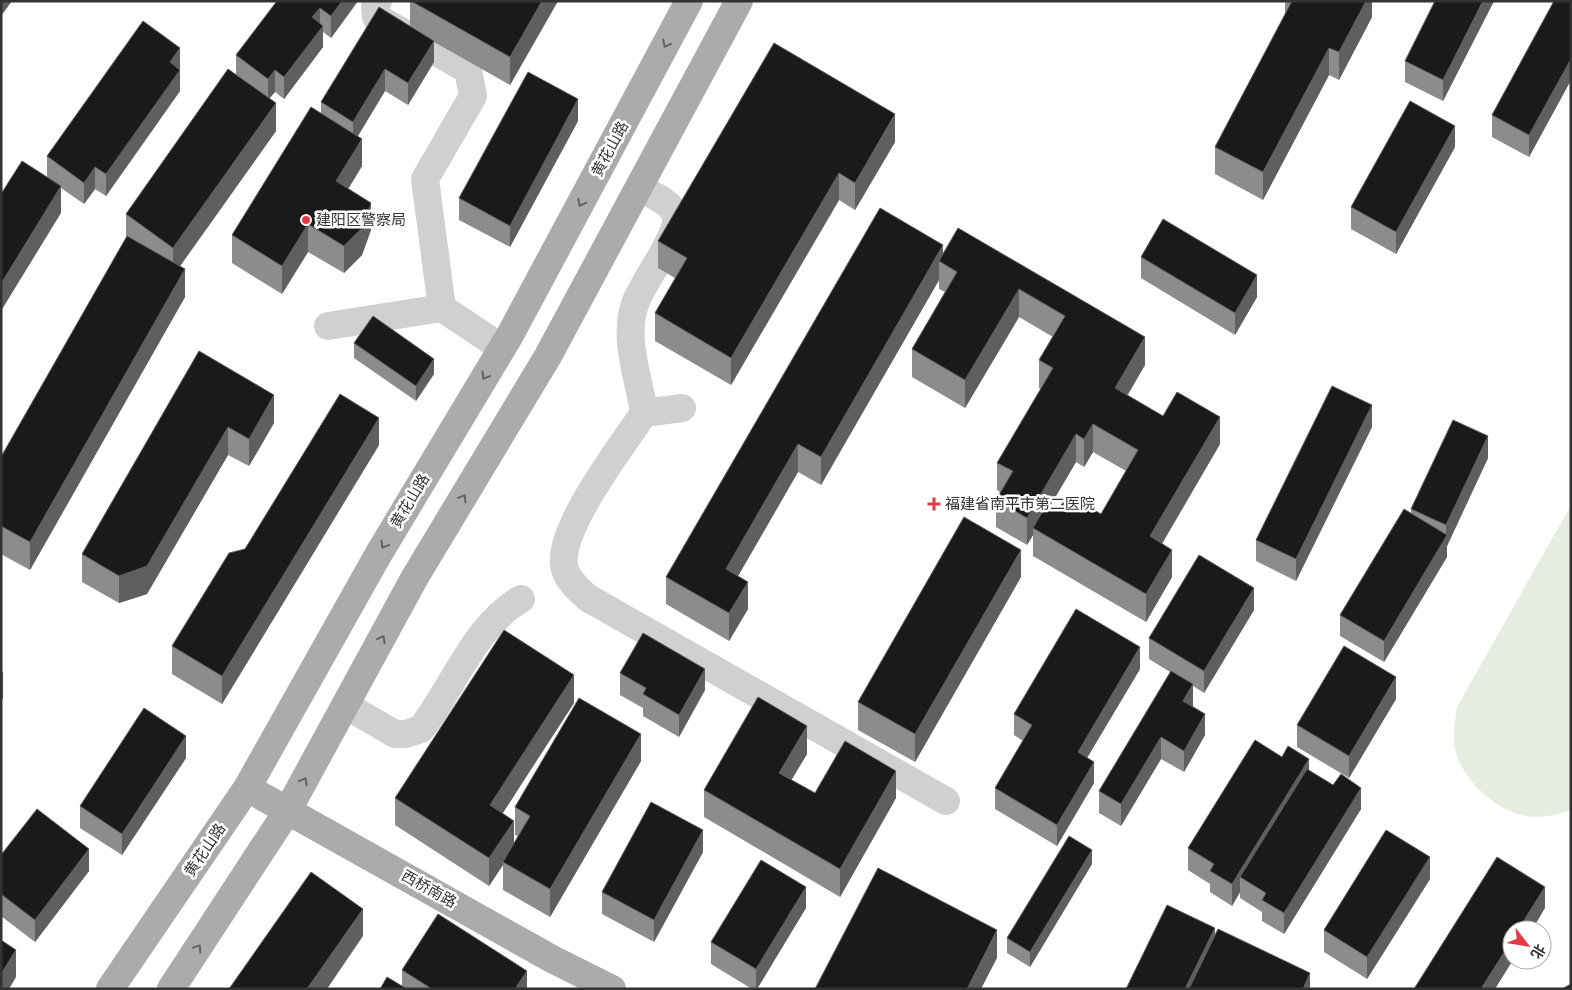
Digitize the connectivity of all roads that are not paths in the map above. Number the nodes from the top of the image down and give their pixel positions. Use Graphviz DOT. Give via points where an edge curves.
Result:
graph roads {
  1 [pos="378,1"];
  2 [pos="689,1"];
  3 [pos="739,1"];
  4 [pos="639,188"];
  5 [pos="442,308"];
  6 [pos="328,326"];
  7 [pos="502,348"];
  8 [pos="682,408"];
  9 [pos="644,414"];
  10 [pos="521,600"];
  11 [pos="345,705"];
  12 [pos="247,788"];
  13 [pos="946,801"];
  14 [pos="288,810"];
  15 [pos="110,989"];
  16 [pos="171,989"];
  17 [pos="612,989"];
  1 -- 5 [label="lane" via="376,17 468,70 473,96 424,179"];
  2 -- 7 [label="main road, 黄花山路, one-way"];
  3 -- 4 [label="main road"];
  4 -- 9 [label="lane" via="670,206 676,218 674,231 641,290 632,319 632,354"];
  11 -- 4 [label="main road, one-way" via="415,577 548,356"];
  5 -- 6 [label="lane"];
  5 -- 7 [label="lane"];
  7 -- 12 [label="main road, 黄花山路, one-way" via="378,555"];
  8 -- 9 [label="lane"];
  9 -- 13 [label="lane" via="574,522 567,539 564,567 577,589 596,603"];
  10 -- 11 [label="lane" via="506,608 486,629 421,729 395,734"];
  14 -- 11 [label="main road, one-way"];
  12 -- 14 [label="main road, 西桥南路"];
  12 -- 15 [label="main road, 黄花山路"];
  16 -- 14 [label="main road, one-way"];
  14 -- 17 [label="main road, 西桥南路" via="552,959"];
}
